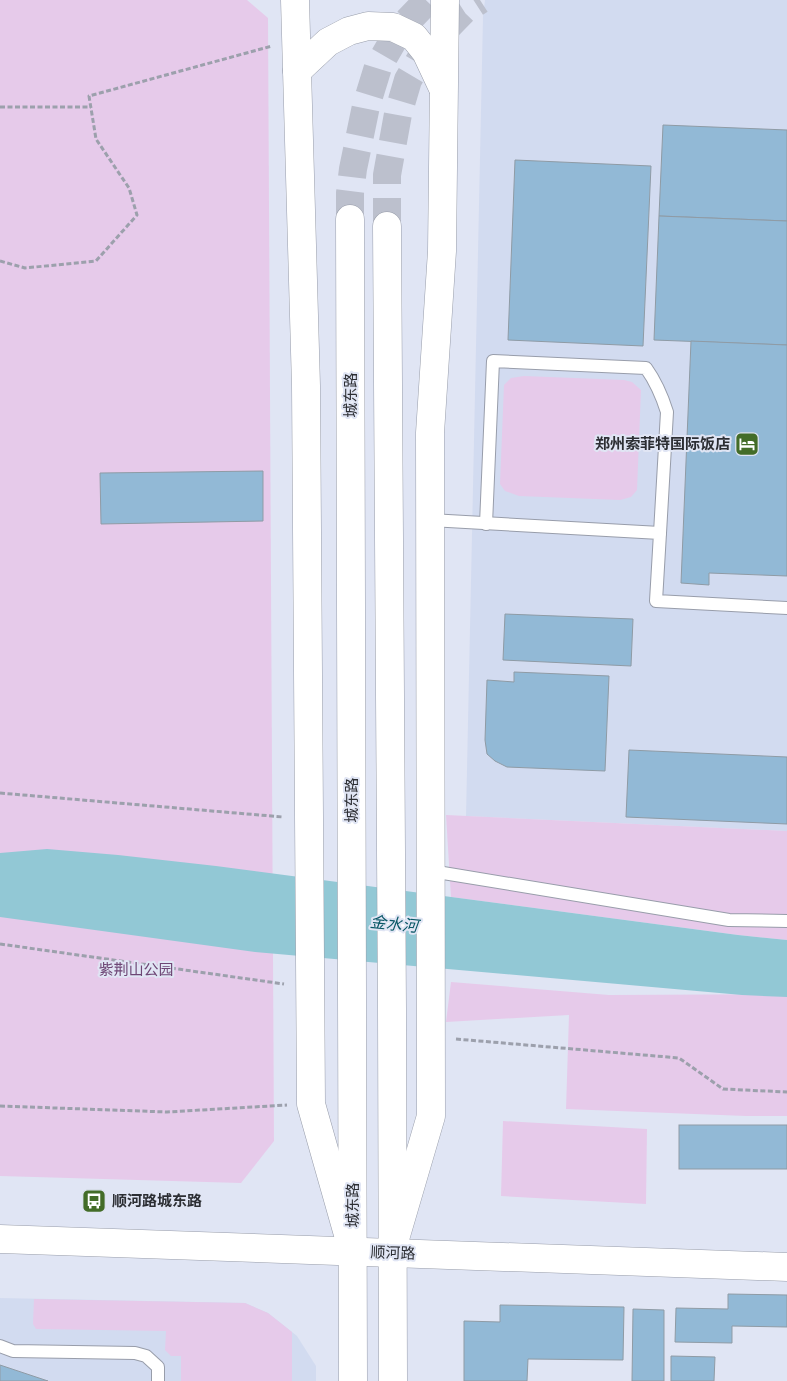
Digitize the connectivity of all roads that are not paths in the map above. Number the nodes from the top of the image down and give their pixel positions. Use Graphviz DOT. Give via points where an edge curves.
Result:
graph roads {
  1 [pos="295,0"];
  2 [pos="446,0"];
  3 [pos="297,71"];
  4 [pos="444,92"];
  5 [pos="350,219"];
  6 [pos="387,226"];
  7 [pos="430,520"];
  8 [pos="486,524"];
  9 [pos="660,533"];
  10 [pos="787,608"];
  11 [pos="430,871"];
  12 [pos="787,920"];
  13 [pos="0,1244"];
  14 [pos="392,1251"];
  15 [pos="353,1252"];
  16 [pos="787,1268"];
  17 [pos="0,1346"];
  18 [pos="158,1381"];
  19 [pos="353,1381"];
  20 [pos="393,1381"];
  1 -- 3 [label="street"];
  2 -- 4 [label="street"];
  3 -- 4 [label="street" via="328,42 349,31 368,26 393,27 414,37 429,58"];
  3 -- 15 [label="street" via="306,386 311,1104"];
  4 -- 7 [label="street" via="442,251 430,433"];
  5 -- 15 [label="street, 城东路"];
  6 -- 14 [label="street"];
  7 -- 8 [label="lane"];
  7 -- 11 [label="street"];
  8 -- 9 [label="lane"];
  8 -- 9 [label="lane" via="493,361 646,368 662,395 667,412"];
  9 -- 10 [label="lane" via="656,601"];
  11 -- 12 [label="lane" via="729,920"];
  11 -- 14 [label="street" via="431,1116"];
  13 -- 15 [label="street, 顺河路"];
  14 -- 15 [label="street, 顺河路"];
  14 -- 16 [label="street, 顺河路"];
  14 -- 20 [label="street"];
  15 -- 19 [label="street, 城东路"];
  17 -- 18 [label="lane" via="12,1351 135,1353 146,1356 158,1367"];
}
